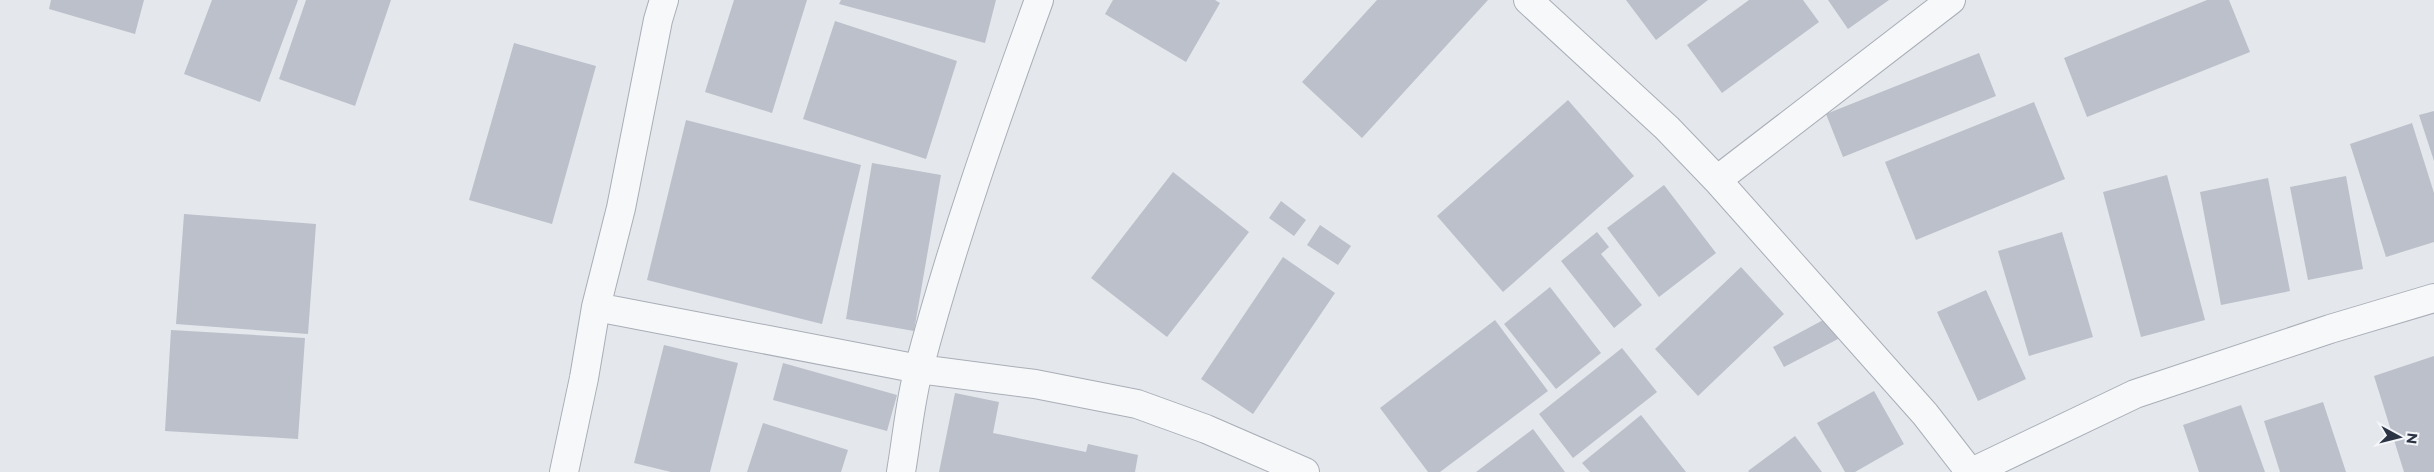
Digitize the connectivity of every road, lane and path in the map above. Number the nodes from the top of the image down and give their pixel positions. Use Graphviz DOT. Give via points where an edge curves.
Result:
graph roads {
  1 [pos="664,0"];
  2 [pos="1039,0"];
  3 [pos="1528,0"];
  4 [pos="1951,0"];
  5 [pos="1717,180"];
  6 [pos="2434,298"];
  7 [pos="596,307"];
  8 [pos="919,369"];
  9 [pos="564,472"];
  10 [pos="901,472"];
  11 [pos="1305,472"];
  12 [pos="1971,472"];
  1 -- 7 [label="street" via="621,208"];
  2 -- 8 [label="street" via="953,251"];
  3 -- 5 [label="street" via="1667,128"];
  4 -- 5 [label="street"];
  5 -- 12 [label="street" via="1925,414"];
  6 -- 12 [label="street" via="2135,394"];
  7 -- 8 [label="street"];
  7 -- 9 [label="street"];
  8 -- 10 [label="street"];
  8 -- 11 [label="street" via="1035,384 1137,404 1206,429"];
}
